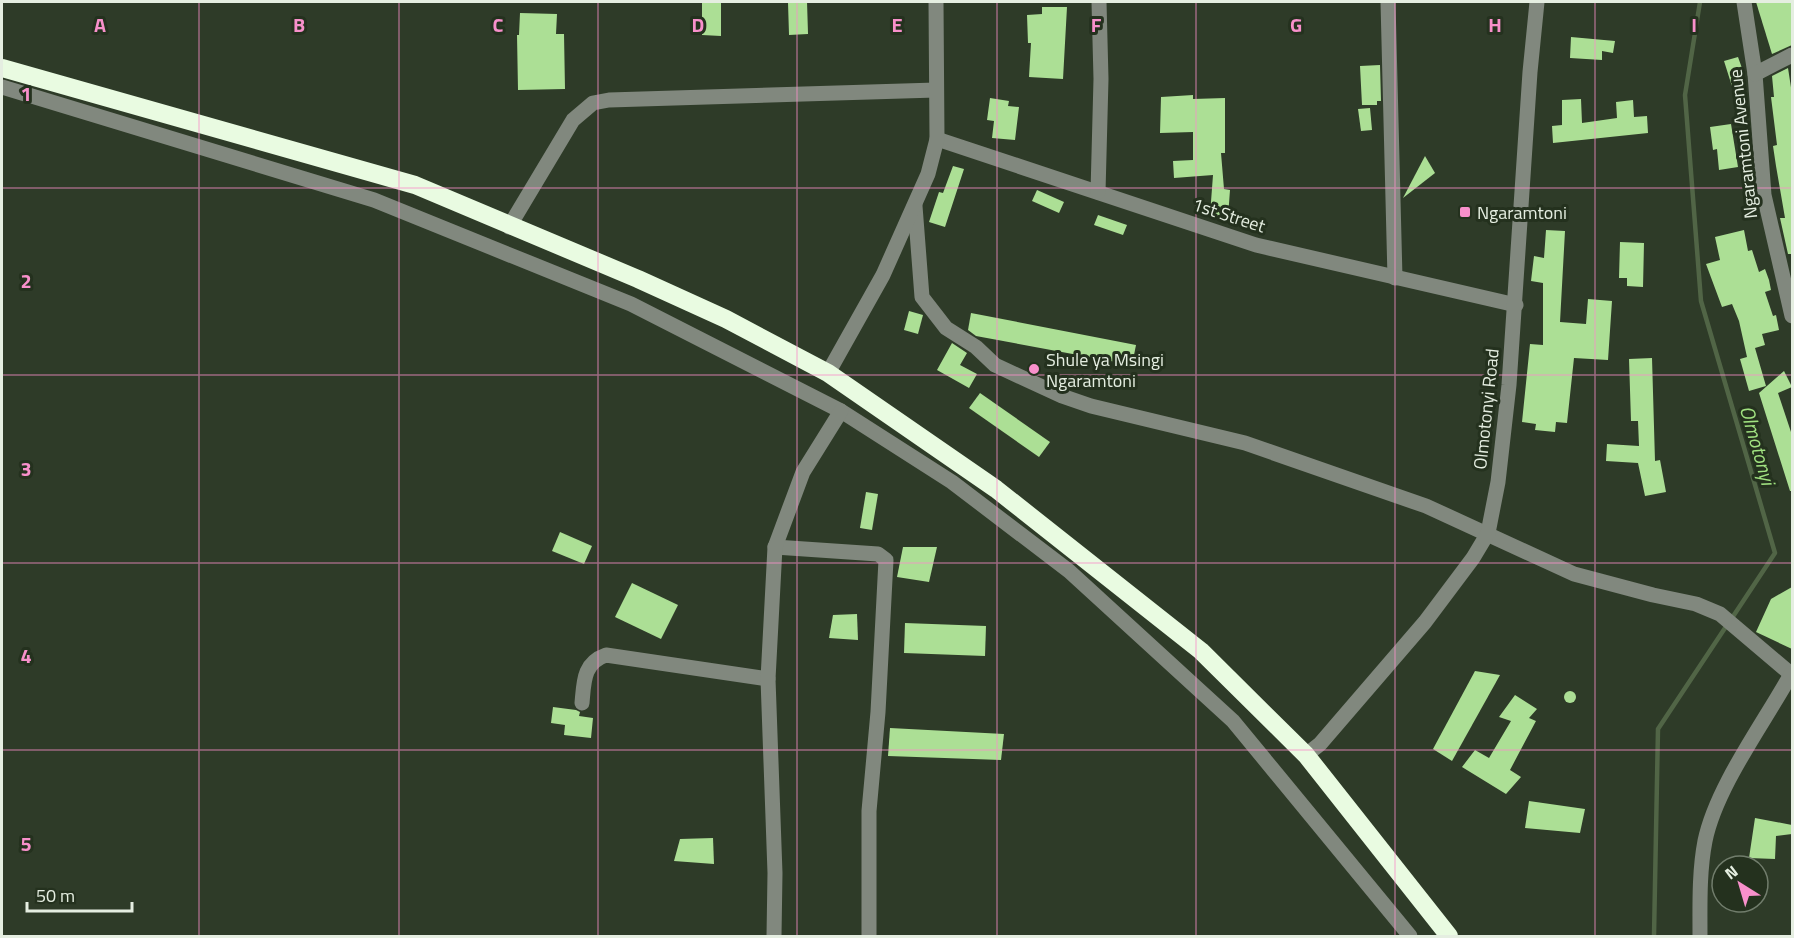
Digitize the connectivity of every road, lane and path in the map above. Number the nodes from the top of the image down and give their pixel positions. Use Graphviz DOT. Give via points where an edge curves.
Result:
graph roads {
  1 [pos="936,2"];
  2 [pos="1099,2"];
  3 [pos="1388,2"];
  4 [pos="1537,2"];
  5 [pos="1744,2"];
  6 [pos="1792,55"];
  7 [pos="2,68"];
  8 [pos="1755,74"];
  9 [pos="2,87"];
  10 [pos="936,90"];
  11 [pos="937,139"];
  12 [pos="1098,192"];
  13 [pos="915,206"];
  14 [pos="509,227"];
  15 [pos="1395,278"];
  16 [pos="1516,304"];
  17 [pos="1792,316"];
  18 [pos="828,373"];
  19 [pos="841,411"];
  20 [pos="1488,533"];
  21 [pos="775,547"];
  22 [pos="1792,675"];
  23 [pos="768,680"];
  24 [pos="582,703"];
  25 [pos="1306,755"];
  26 [pos="1406,934"];
  27 [pos="774,936"];
  28 [pos="869,936"];
  29 [pos="1449,936"];
  30 [pos="1700,936"];
  1 -- 10 [label="street"];
  2 -- 12 [label="street"];
  3 -- 15 [label="street"];
  4 -- 16 [label="street, Olmotonyi Road"];
  5 -- 8 [label="street, Ngaramtoni Avenue"];
  6 -- 8 [label="street"];
  7 -- 14 [label="highway" via="415,185"];
  8 -- 17 [label="street, Ngaramtoni Avenue" via="1764,195"];
  9 -- 19 [label="street" via="374,200 631,304"];
  10 -- 11 [label="street"];
  10 -- 14 [label="street" via="593,103 573,120"];
  11 -- 12 [label="street, 1st Street"];
  11 -- 13 [label="street"];
  12 -- 15 [label="street, 1st Street" via="1256,244"];
  13 -- 18 [label="street" via="865,309"];
  13 -- 20 [label="street" via="922,297 946,327 995,365 1091,406 1245,443 1426,506"];
  14 -- 18 [label="highway" via="706,310"];
  15 -- 16 [label="street, 1st Street"];
  16 -- 20 [label="street, Olmotonyi Road"];
  18 -- 25 [label="highway" via="996,489 1201,651"];
  19 -- 21 [label="street" via="803,472"];
  19 -- 26 [label="street" via="952,482 1070,571 1233,721"];
  20 -- 22 [label="street" via="1574,574 1696,604 1720,614"];
  20 -- 25 [label="street, Olmotonyi Road" via="1425,622 1320,744"];
  21 -- 23 [label="street"];
  21 -- 28 [label="street" via="878,554 885,560 869,811"];
  22 -- 30 [label="street" via="1748,746 1713,816 1705,840 1700,880"];
  23 -- 24 [label="street" via="606,655 592,662 586,673"];
  23 -- 27 [label="street"];
  25 -- 29 [label="highway"];
}
